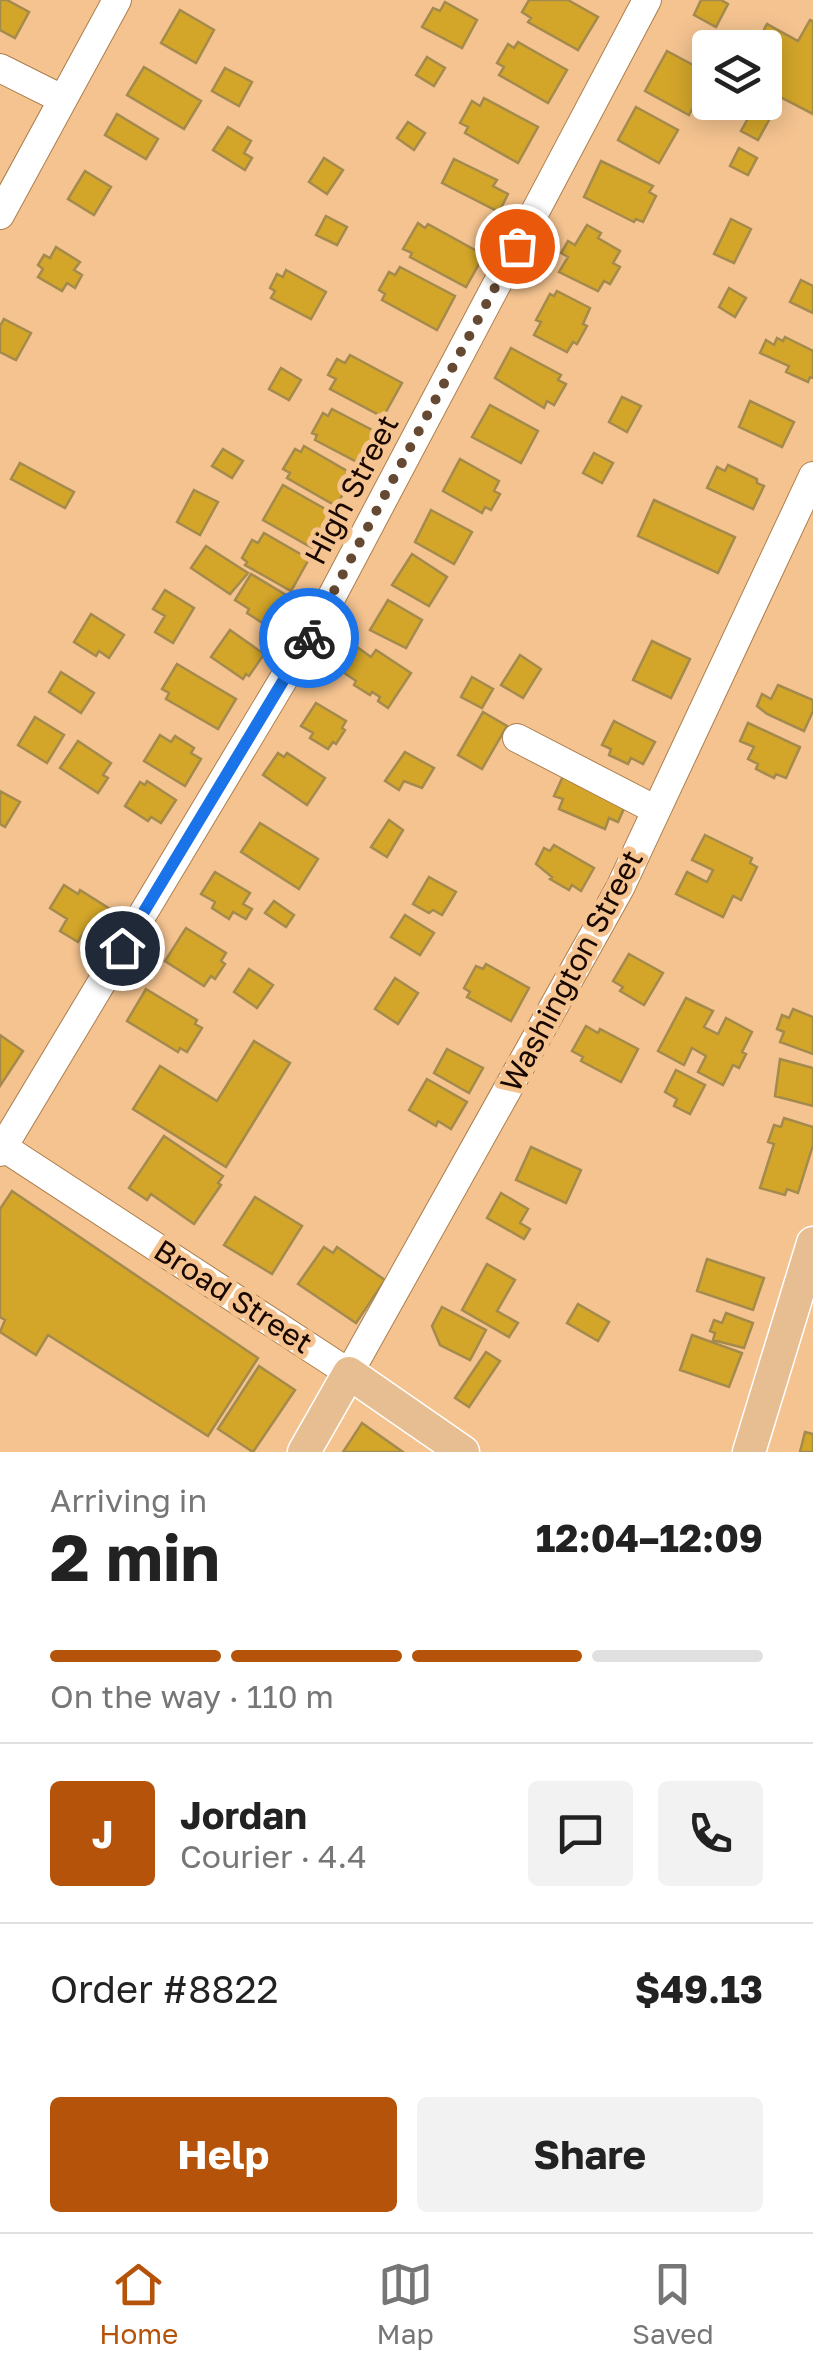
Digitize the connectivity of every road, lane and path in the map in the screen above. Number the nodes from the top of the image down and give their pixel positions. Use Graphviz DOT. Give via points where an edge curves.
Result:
graph roads {
  1 [pos="117,0"];
  2 [pos="647,0"];
  3 [pos="0,68"];
  4 [pos="62,99"];
  5 [pos="0,215"];
  6 [pos="813,476"];
  7 [pos="517,738"];
  8 [pos="656,810"];
  9 [pos="1,1148"];
  10 [pos="813,1243"];
  11 [pos="349,1373"];
  12 [pos="304,1452"];
  13 [pos="463,1452"];
  14 [pos="749,1452"];
  1 -- 4 [label="street"];
  2 -- 9 [label="street, High Street" via="328,604"];
  3 -- 4 [label="street"];
  4 -- 5 [label="street"];
  6 -- 8 [label="street, Washington Street"];
  7 -- 8 [label="street"];
  8 -- 11 [label="street, Washington Street" via="594,936"];
  9 -- 11 [label="street, Broad Street"];
  10 -- 14 [label="main road"];
  11 -- 12 [label="main road, Washington Street"];
  11 -- 13 [label="main road, Broad Street"];
}
